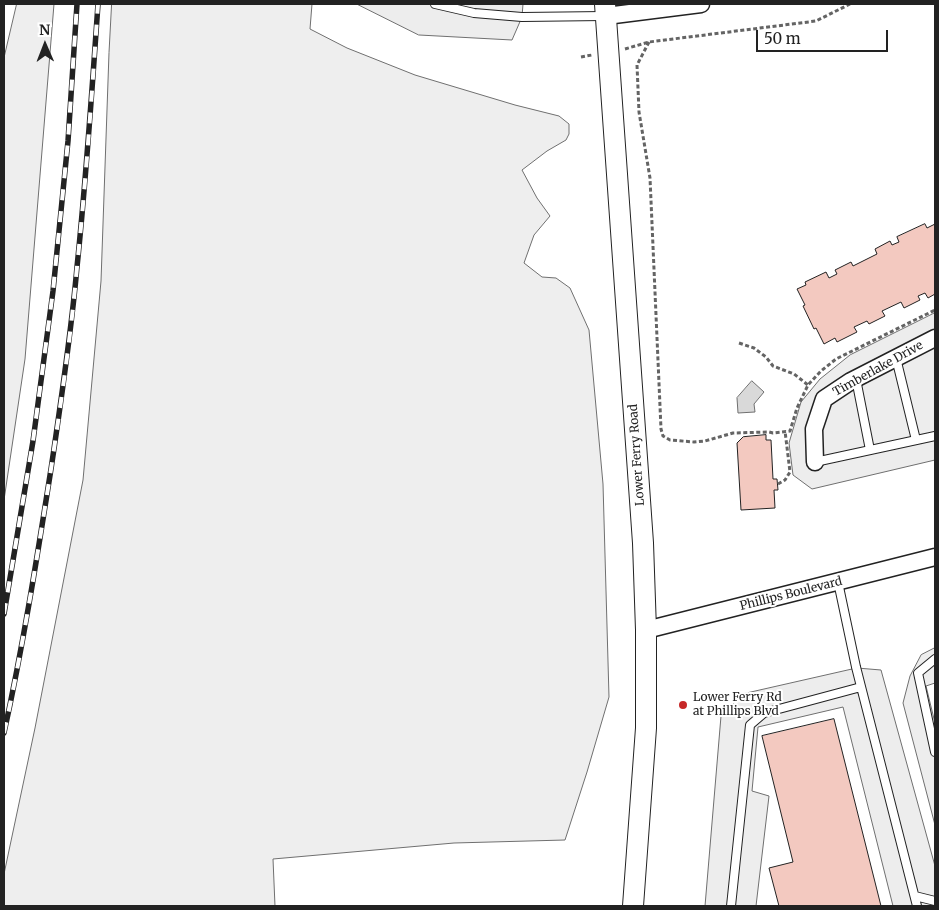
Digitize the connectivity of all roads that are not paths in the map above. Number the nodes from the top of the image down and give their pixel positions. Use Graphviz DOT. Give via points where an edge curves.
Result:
graph roads {
  1 [pos="435,4"];
  2 [pos="702,4"];
  3 [pos="606,10"];
  4 [pos="935,338"];
  5 [pos="896,358"];
  6 [pos="856,378"];
  7 [pos="935,436"];
  8 [pos="916,440"];
  9 [pos="870,450"];
  10 [pos="815,462"];
  11 [pos="935,557"];
  12 [pos="838,582"];
  13 [pos="646,630"];
  14 [pos="935,659"];
  15 [pos="861,688"];
  16 [pos="935,752"];
  17 [pos="915,896"];
  18 [pos="935,901"];
  19 [pos="633,906"];
  20 [pos="731,906"];
  21 [pos="917,906"];
  1 -- 3 [label="lane" via="474,13 522,17"];
  2 -- 3 [label="street"];
  3 -- 13 [label="street, Lower Ferry Road"];
  4 -- 5 [label="street, Timberlake Drive"];
  5 -- 6 [label="street, Timberlake Drive"];
  5 -- 8 [label="lane"];
  6 -- 9 [label="lane"];
  6 -- 10 [label="street, Timberlake Drive" via="824,400 814,428"];
  7 -- 8 [label="lane"];
  8 -- 9 [label="lane"];
  9 -- 10 [label="lane"];
  11 -- 12 [label="street, Phillips Boulevard"];
  12 -- 13 [label="street, Phillips Boulevard"];
  12 -- 15 [label="lane"];
  13 -- 19 [label="street, Lower Ferry Road" via="646,728"];
  14 -- 16 [label="lane" via="918,673"];
  15 -- 17 [label="lane"];
  15 -- 20 [label="lane" via="764,713 750,725"];
  17 -- 18 [label="lane"];
  17 -- 21 [label="lane"];
}
